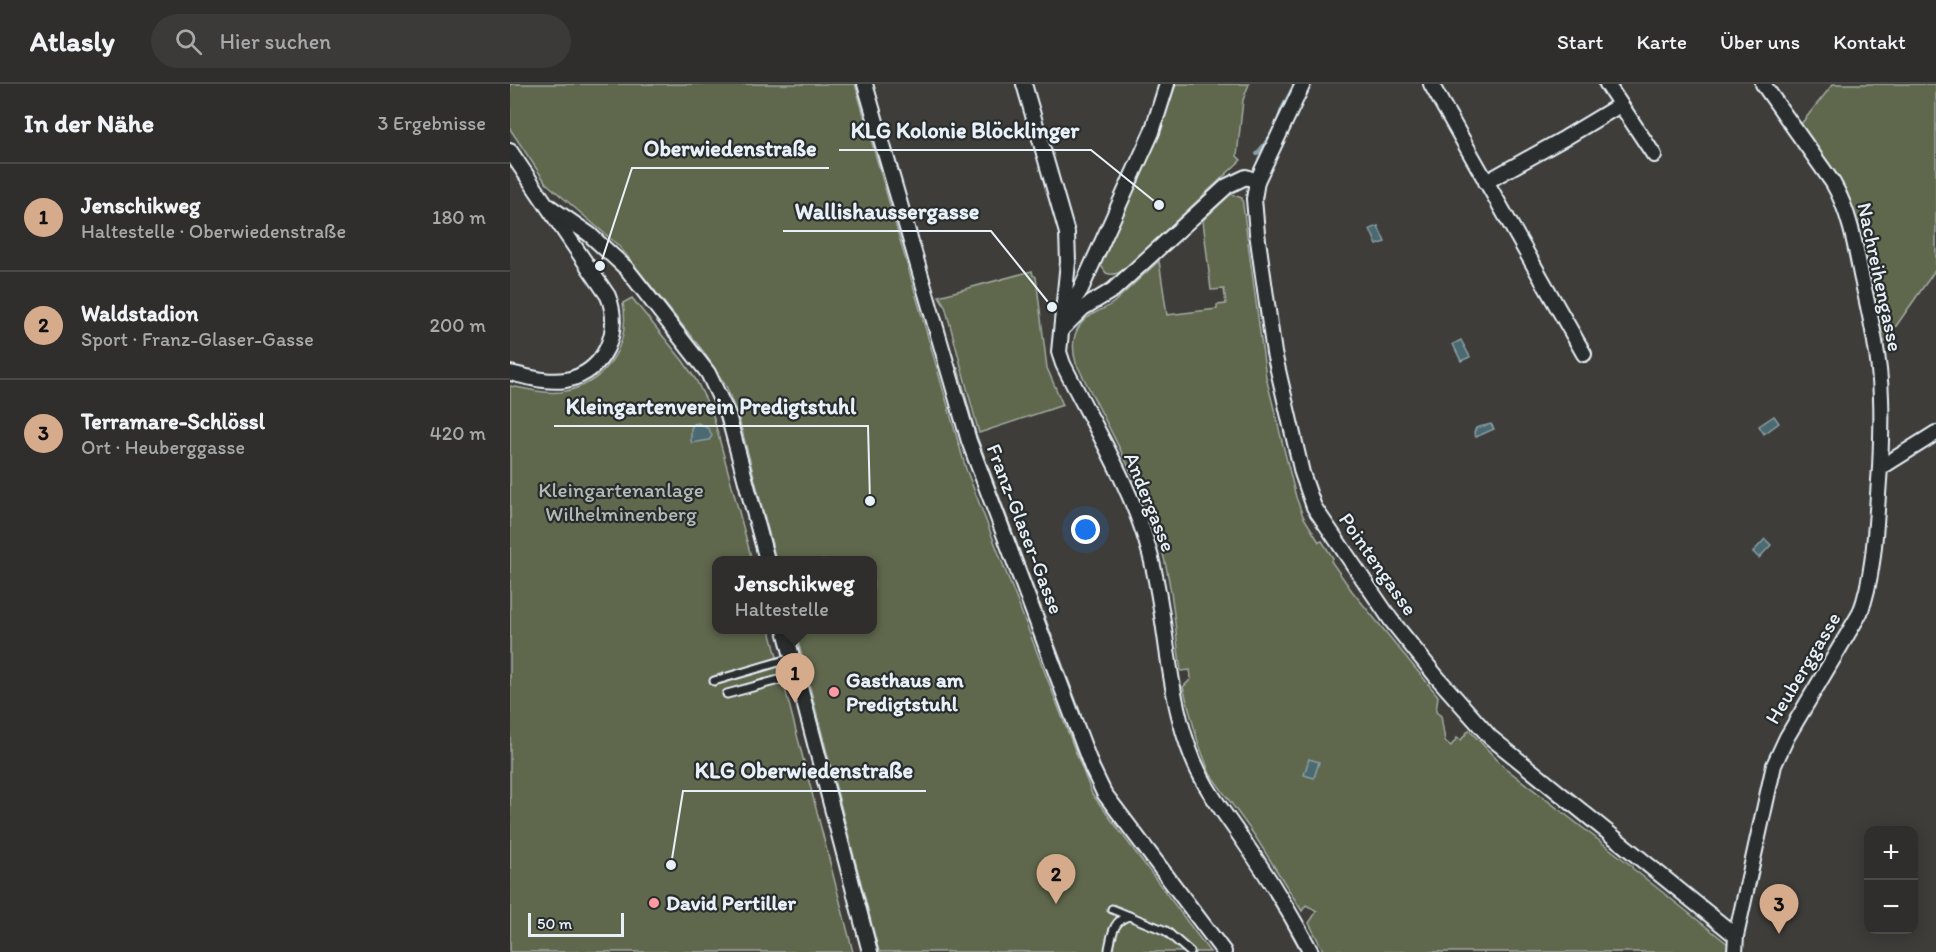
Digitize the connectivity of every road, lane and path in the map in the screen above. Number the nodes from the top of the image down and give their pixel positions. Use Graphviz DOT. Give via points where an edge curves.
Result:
graph roads {
  1 [pos="865,84"];
  2 [pos="1024,84"];
  3 [pos="1167,84"];
  4 [pos="1303,84"];
  5 [pos="1431,84"];
  6 [pos="1607,84"];
  7 [pos="1763,84"];
  8 [pos="1620,105"];
  9 [pos="510,151"];
  10 [pos="1654,155"];
  11 [pos="1257,181"];
  12 [pos="1486,182"];
  13 [pos="547,205"];
  14 [pos="1061,330"];
  15 [pos="1584,354"];
  16 [pos="510,373"];
  17 [pos="1936,433"];
  18 [pos="1880,468"];
  19 [pos="766,556"];
  20 [pos="786,634"];
  21 [pos="792,658"];
  22 [pos="796,675"];
  23 [pos="714,681"];
  24 [pos="728,694"];
  25 [pos="1112,909"];
  26 [pos="1129,916"];
  27 [pos="1736,936"];
  28 [pos="1109,949"];
  29 [pos="870,952"];
  30 [pos="1190,952"];
  31 [pos="1224,952"];
  32 [pos="1311,952"];
  33 [pos="1735,952"];
  1 -- 31 [label="street, Franz-Glaser-Gasse" via="969,441 1092,768 1104,793"];
  2 -- 14 [label="street, Andergasse" via="1067,234"];
  3 -- 14 [label="street" via="1152,132 1080,291 1066,310"];
  4 -- 11 [label="street, Pointengasse"];
  5 -- 12 [label="street"];
  6 -- 8 [label="street"];
  7 -- 18 [label="street, Nachreihengasse" via="1833,183 1845,208 1880,379"];
  8 -- 10 [label="street"];
  8 -- 12 [label="street"];
  9 -- 13 [label="street"];
  11 -- 14 [label="street" via="1246,177 1227,186 1105,296 1075,314"];
  11 -- 27 [label="street, Pointengasse" via="1254,199 1270,334 1302,473 1319,516 1405,639 1490,737"];
  12 -- 15 [label="street"];
  13 -- 16 [label="street" via="608,296 613,333 599,360 577,376 549,380"];
  13 -- 19 [label="street" via="608,250 708,373 728,415"];
  14 -- 32 [label="street, Andergasse" via="1059,352 1063,364 1141,526 1160,599 1181,724 1198,771"];
  17 -- 18 [label="street"];
  18 -- 27 [label="street, Heuberggasse" via="1865,601 1780,750"];
  20 -- 21 [label="street"];
  21 -- 22 [label="street"];
  21 -- 23 [label="lane"];
  22 -- 24 [label="lane"];
  22 -- 29 [label="street"];
  25 -- 26 [label="lane"];
  26 -- 28 [label="lane" via="1116,923"];
  26 -- 30 [label="lane" via="1166,931"];
  27 -- 33 [label="street, Heuberggasse"];
}
